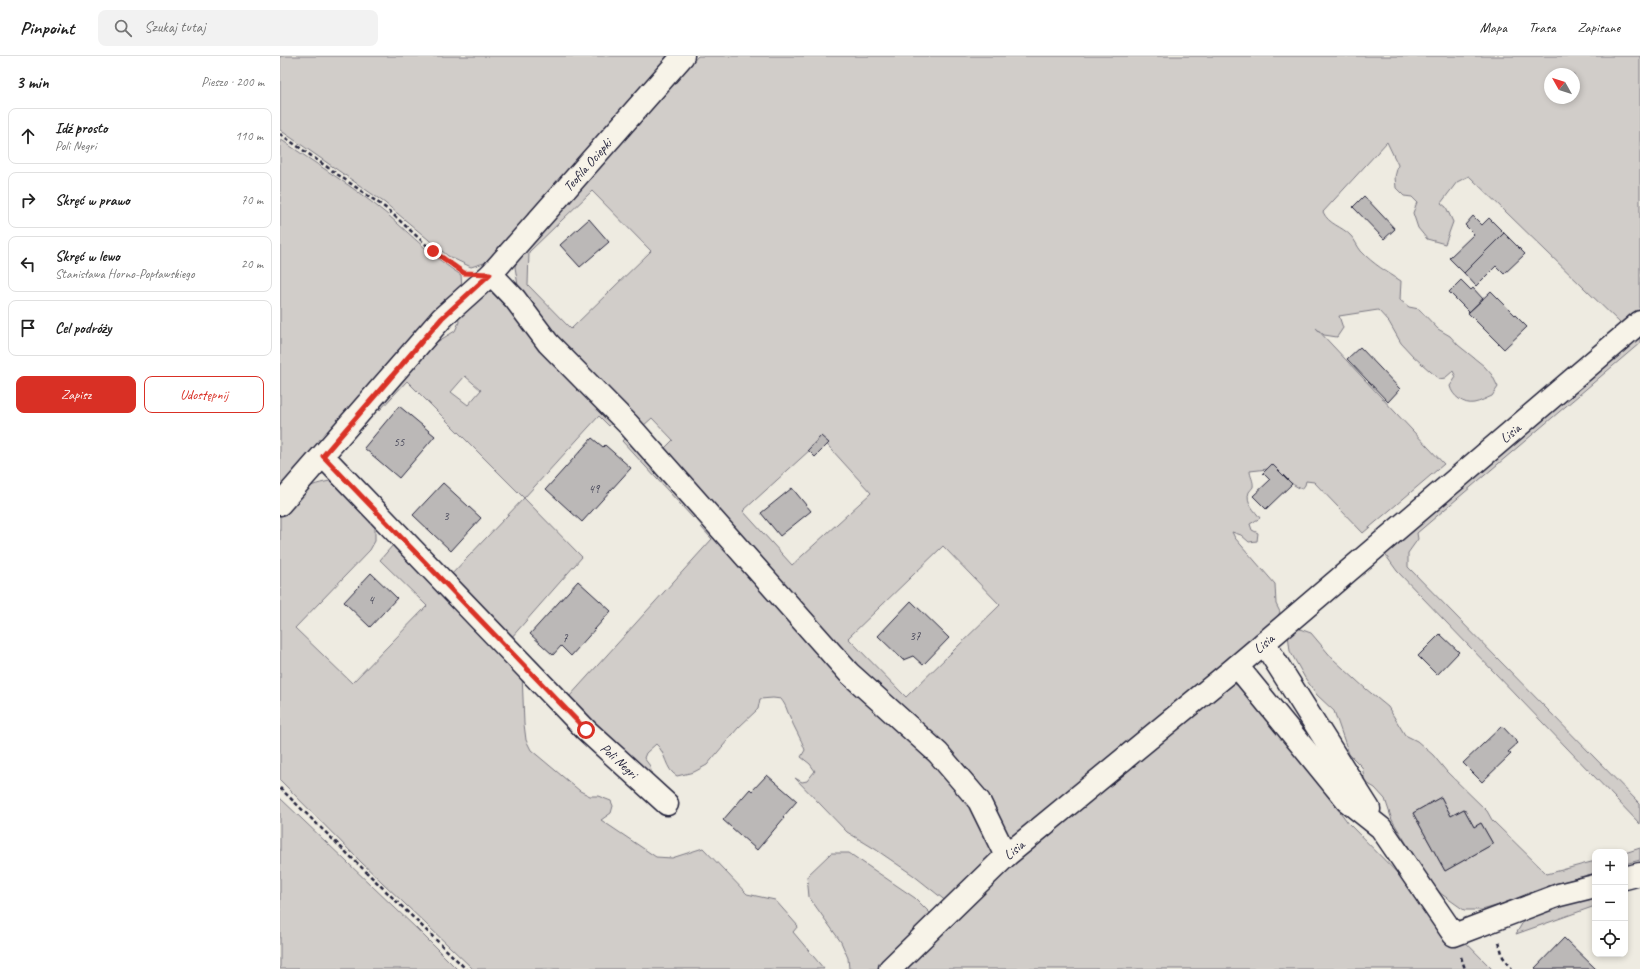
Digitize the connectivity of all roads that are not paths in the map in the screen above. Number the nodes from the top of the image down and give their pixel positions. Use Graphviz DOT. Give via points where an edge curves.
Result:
graph roads {
  1 [pos="683,56"];
  2 [pos="490,274"];
  3 [pos="1640,322"];
  4 [pos="323,456"];
  5 [pos="280,504"];
  6 [pos="1264,643"];
  7 [pos="1237,666"];
  8 [pos="667,804"];
  9 [pos="1381,828"];
  10 [pos="1006,856"];
  11 [pos="1640,874"];
  12 [pos="1628,877"];
  13 [pos="1592,887"];
  14 [pos="890,969"];
  1 -- 2 [label="street, Teofila Ociepki"];
  2 -- 4 [label="street, Teofila Ociepki" via="442,318"];
  2 -- 10 [label="street" via="515,299 548,343 628,424 848,673 938,753 979,801"];
  3 -- 6 [label="street, Lisia"];
  4 -- 5 [label="street, Teofila Ociepki"];
  4 -- 8 [label="street, Poli Negri" via="586,730"];
  6 -- 7 [label="street, Lisia"];
  6 -- 9 [label="street"];
  7 -- 9 [label="street" via="1347,801"];
  7 -- 10 [label="street, Lisia"];
  9 -- 13 [label="street" via="1454,935 1558,895"];
  10 -- 14 [label="street, Lisia"];
  11 -- 12 [label="street"];
}
